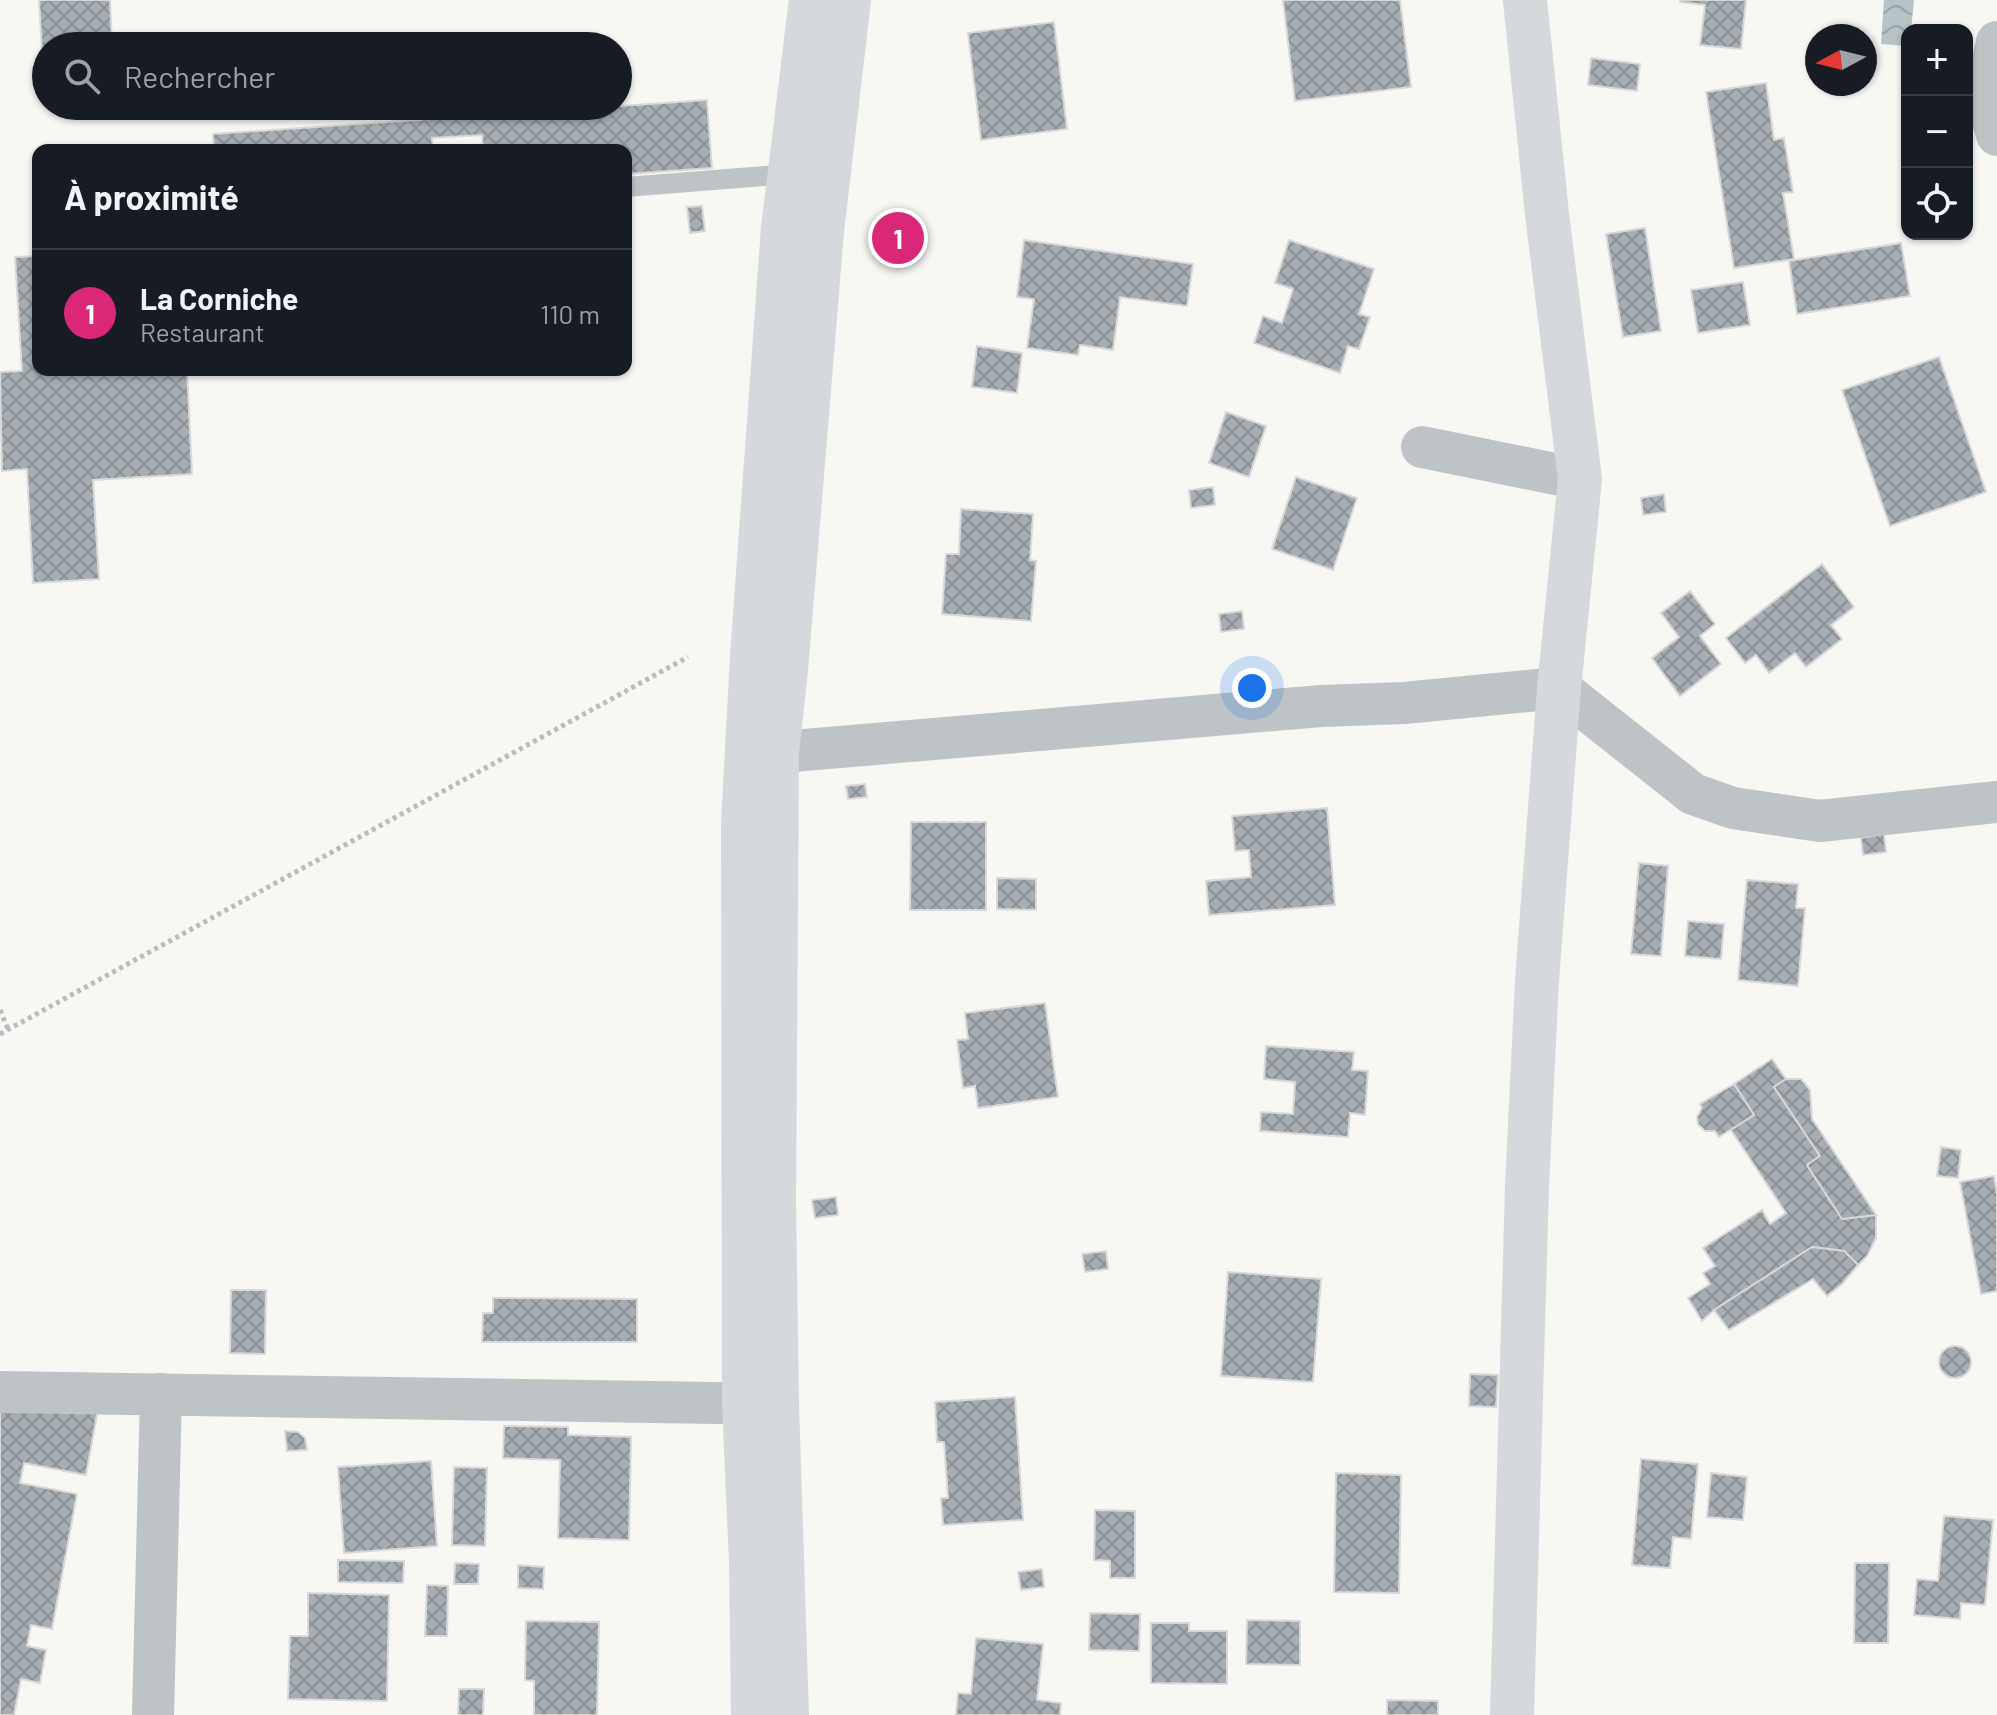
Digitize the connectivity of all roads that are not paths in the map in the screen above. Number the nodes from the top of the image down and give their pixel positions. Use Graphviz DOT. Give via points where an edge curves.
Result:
graph roads {
  1 [pos="811,0"];
  2 [pos="849,0"];
  3 [pos="1525,0"];
  4 [pos="1997,42"];
  5 [pos="1997,135"];
  6 [pos="790,174"];
  7 [pos="632,187"];
  8 [pos="803,230"];
  9 [pos="1422,447"];
  10 [pos="1580,479"];
  11 [pos="1559,688"];
  12 [pos="762,754"];
  13 [pos="1997,802"];
  14 [pos="0,1392"];
  15 [pos="161,1394"];
  16 [pos="760,1404"];
  17 [pos="767,1560"];
  18 [pos="153,1715"];
  19 [pos="753,1715"];
  20 [pos="787,1715"];
  21 [pos="1512,1715"];
  1 -- 6 [label="main road"];
  2 -- 8 [label="main road"];
  3 -- 10 [label="main road"];
  4 -- 5 [label="street" via="1988,84"];
  6 -- 7 [label="lane"];
  6 -- 8 [label="main road"];
  8 -- 12 [label="main road" via="786,670"];
  9 -- 10 [label="street"];
  10 -- 11 [label="main road"];
  11 -- 12 [label="street"];
  11 -- 13 [label="street" via="1693,794 1733,808 1820,821"];
  11 -- 21 [label="main road" via="1527,1186"];
  12 -- 16 [label="main road" via="774,1202"];
  14 -- 15 [label="street"];
  15 -- 16 [label="street"];
  15 -- 18 [label="street"];
  16 -- 17 [label="main road"];
  17 -- 19 [label="main road"];
  17 -- 20 [label="main road"];
}
